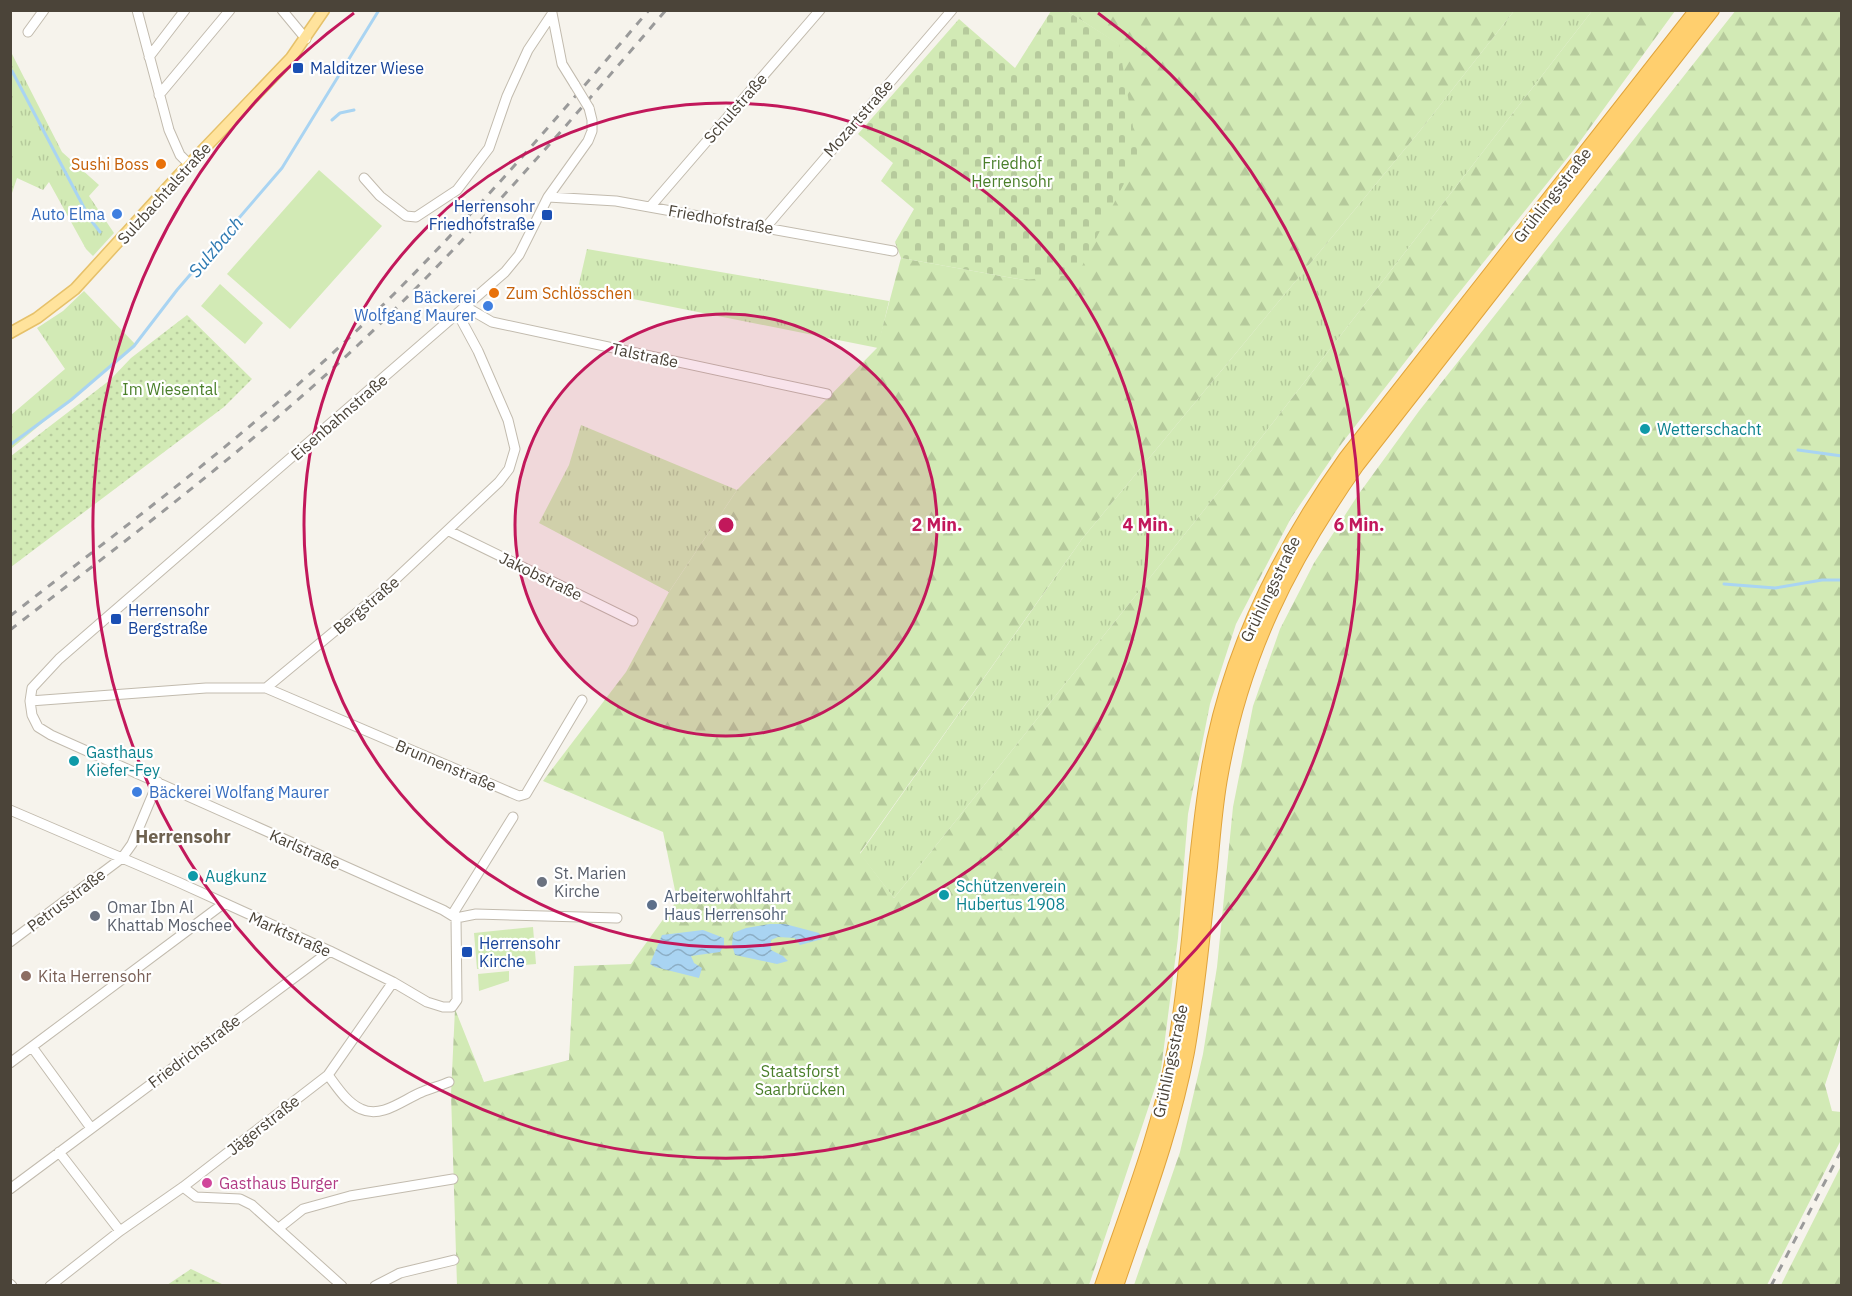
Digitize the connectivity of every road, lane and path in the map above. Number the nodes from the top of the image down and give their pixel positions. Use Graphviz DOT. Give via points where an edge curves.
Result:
graph roads {
  1 [pos="44,10"];
  2 [pos="136,10"];
  3 [pos="185,10"];
  4 [pos="230,10"];
  5 [pos="282,10"];
  6 [pos="324,10"];
  7 [pos="820,10"];
  8 [pos="951,10"];
  9 [pos="1697,10"];
  10 [pos="1712,10"];
  11 [pos="552,12"];
  12 [pos="28,32"];
  13 [pos="306,39"];
  14 [pos="149,57"];
  15 [pos="159,95"];
  16 [pos="189,164"];
  17 [pos="364,178"];
  18 [pos="548,197"];
  19 [pos="650,207"];
  20 [pos="766,227"];
  21 [pos="893,251"];
  22 [pos="466,307"];
  23 [pos="458,314"];
  24 [pos="10,333"];
  25 [pos="827,394"];
  26 [pos="449,531"];
  27 [pos="633,621"];
  28 [pos="32,688"];
  29 [pos="266,688"];
  30 [pos="582,700"];
  31 [pos="30,701"];
  32 [pos="158,782"];
  33 [pos="13,814"];
  34 [pos="513,817"];
  35 [pos="122,858"];
  36 [pos="223,904"];
  37 [pos="454,916"];
  38 [pos="617,918"];
  39 [pos="10,942"];
  40 [pos="330,951"];
  41 [pos="393,982"];
  42 [pos="32,1047"];
  43 [pos="10,1064"];
  44 [pos="328,1076"];
  45 [pos="449,1083"];
  46 [pos="91,1128"];
  47 [pos="58,1152"];
  48 [pos="453,1179"];
  49 [pos="183,1187"];
  50 [pos="10,1189"];
  51 [pos="279,1228"];
  52 [pos="120,1231"];
  53 [pos="454,1260"];
  54 [pos="50,1286"];
  55 [pos="342,1286"];
  56 [pos="375,1286"];
  57 [pos="1102,1286"];
  58 [pos="1116,1286"];
  1 -- 12 [label="street"];
  2 -- 14 [label="street"];
  3 -- 14 [label="street"];
  4 -- 15 [label="street"];
  5 -- 13 [label="street"];
  6 -- 13 [label="main road, Sulzbachtalstraße"];
  7 -- 19 [label="street, Schulstraße"];
  8 -- 20 [label="street, Mozartstraße"];
  9 -- 57 [label="highway, Grühlingsstraße" via="1346,458 1317,498 1268,586 1235,665 1208,772 1185,987 1162,1106"];
  10 -- 58 [label="highway" via="1357,465 1328,506 1279,591 1231,723 1220,774 1186,1054 1159,1159"];
  11 -- 17 [label="street" via="528,50 489,148 457,190 416,217 406,216"];
  11 -- 18 [label="street, Eisenbahnstraße, bridge" via="562,64 589,108 592,130"];
  13 -- 16 [label="main road, Sulzbachtalstraße"];
  14 -- 15 [label="street"];
  15 -- 16 [label="street" via="180,156"];
  16 -- 24 [label="main road, Sulzbachtalstraße" via="75,289"];
  18 -- 19 [label="street, Friedhofstraße"];
  18 -- 22 [label="street, Eisenbahnstraße" via="519,255"];
  19 -- 20 [label="street, Friedhofstraße"];
  20 -- 21 [label="street, Friedhofstraße"];
  22 -- 23 [label="street, Eisenbahnstraße"];
  22 -- 25 [label="street, Talstraße" via="492,322"];
  23 -- 26 [label="street, Bergstraße" via="508,420 515,449 509,469"];
  23 -- 28 [label="street, Eisenbahnstraße" via="59,659"];
  26 -- 27 [label="street, Jakobstraße"];
  26 -- 29 [label="street, Bergstraße"];
  28 -- 31 [label="street, Karlstraße"];
  29 -- 30 [label="street, Brunnenstraße" via="519,796 526,794"];
  29 -- 31 [label="street" via="206,688"];
  31 -- 32 [label="street, Karlstraße" via="38,727"];
  32 -- 35 [label="street" via="132,844"];
  32 -- 37 [label="street, Karlstraße"];
  33 -- 35 [label="street, Marktstraße"];
  34 -- 37 [label="street"];
  35 -- 36 [label="street, Marktstraße"];
  35 -- 39 [label="street, Petrusstraße"];
  36 -- 40 [label="street, Marktstraße"];
  36 -- 42 [label="street"];
  37 -- 38 [label="street"];
  37 -- 41 [label="street, Marktstraße" via="458,925 457,1000 452,1006 427,1002"];
  40 -- 41 [label="street, Marktstraße"];
  40 -- 46 [label="street, Friedrichstraße"];
  41 -- 44 [label="street, Jägerstraße"];
  42 -- 43 [label="street"];
  42 -- 46 [label="street"];
  44 -- 45 [label="street" via="348,1101 368,1112 389,1108"];
  44 -- 49 [label="street, Jägerstraße"];
  46 -- 47 [label="street, Friedrichstraße"];
  47 -- 50 [label="street, Friedrichstraße"];
  47 -- 52 [label="street"];
  48 -- 51 [label="street" via="350,1196 303,1209"];
  49 -- 51 [label="street" via="196,1197 240,1199"];
  49 -- 52 [label="street, Jägerstraße"];
  51 -- 55 [label="street"];
  52 -- 54 [label="street, Jägerstraße"];
  53 -- 56 [label="street" via="400,1273"];
}
